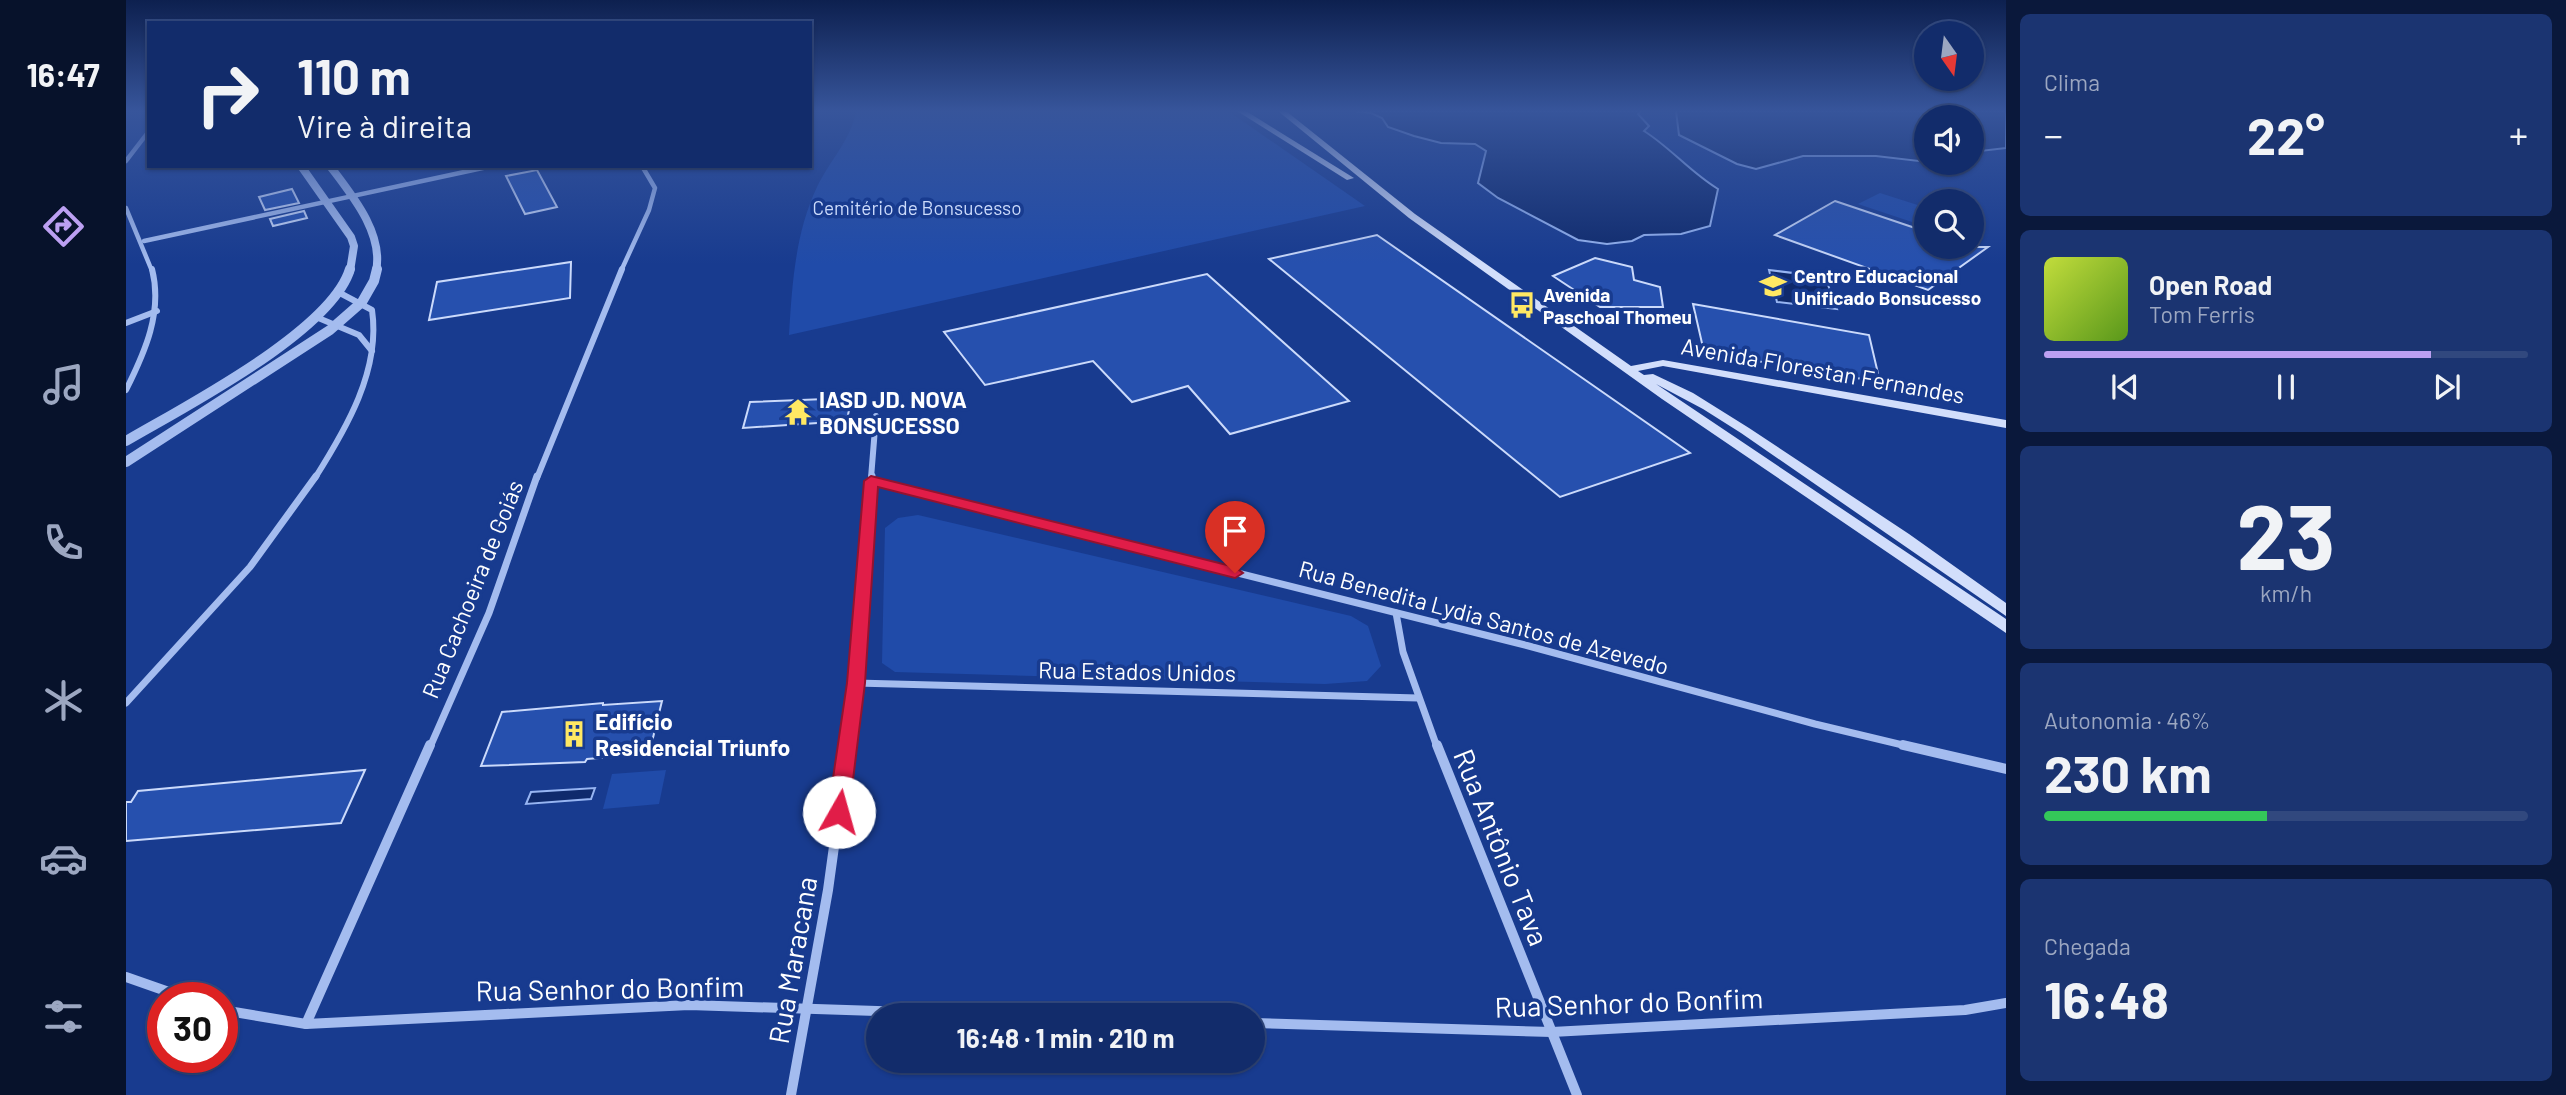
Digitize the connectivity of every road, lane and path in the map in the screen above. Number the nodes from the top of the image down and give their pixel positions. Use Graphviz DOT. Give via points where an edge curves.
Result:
graph roads {
  1 [pos="1324,162"];
  2 [pos="1343,162"];
  3 [pos="302,168"];
  4 [pos="332,168"];
  5 [pos="482,168"];
  6 [pos="643,168"];
  7 [pos="352,195"];
  8 [pos="325,201"];
  9 [pos="126,208"];
  10 [pos="1412,216"];
  11 [pos="144,241"];
  12 [pos="338,292"];
  13 [pos="362,302"];
  14 [pos="157,312"];
  15 [pos="316,317"];
  16 [pos="126,323"];
  17 [pos="337,324"];
  18 [pos="372,352"];
  19 [pos="1632,369"];
  20 [pos="126,390"];
  21 [pos="876,416"];
  22 [pos="2006,424"];
  23 [pos="126,441"];
  24 [pos="126,461"];
  25 [pos="871,481"];
  26 [pos="2006,611"];
  27 [pos="1396,614"];
  28 [pos="2006,627"];
  29 [pos="856,683"];
  30 [pos="1418,698"];
  31 [pos="126,703"];
  32 [pos="2006,769"];
  33 [pos="126,977"];
  34 [pos="147,984"];
  35 [pos="2006,1003"];
  36 [pos="807,1009"];
  37 [pos="866,1011"];
  38 [pos="238,1013"];
  39 [pos="1265,1023"];
  40 [pos="306,1024"];
  41 [pos="1552,1032"];
  42 [pos="791,1095"];
  43 [pos="1577,1095"];
  1 -- 10 [label="main road"];
  2 -- 10 [label="main road"];
  3 -- 8 [label="street"];
  4 -- 7 [label="street"];
  5 -- 7 [label="street"];
  6 -- 40 [label="street, Rua Cachoeira de Goiás" via="655,188 649,210 554,429 489,613"];
  7 -- 8 [label="street"];
  7 -- 13 [label="street" via="373,234 378,262"];
  8 -- 11 [label="street"];
  8 -- 12 [label="street" via="354,247 351,270"];
  9 -- 11 [label="street"];
  10 -- 19 [label="main road"];
  11 -- 14 [label="street" via="154,273"];
  12 -- 13 [label="street"];
  12 -- 15 [label="street"];
  13 -- 17 [label="street"];
  13 -- 18 [label="street" via="372,310 375,323"];
  14 -- 16 [label="street"];
  14 -- 20 [label="street" via="144,356"];
  15 -- 17 [label="street"];
  15 -- 23 [label="street" via="290,340"];
  17 -- 18 [label="street" via="359,335"];
  17 -- 24 [label="street"];
  18 -- 31 [label="street" via="343,429 304,499 252,569"];
  19 -- 22 [label="main road, Avenida Florestan Fernandes" via="1663,363"];
  19 -- 26 [label="main road" via="1693,397 1937,559"];
  19 -- 28 [label="main road"];
  21 -- 25 [label="street, Rua Maracana"];
  25 -- 27 [label="street, Rua Benedita Lydia Santos de Azevedo"];
  25 -- 29 [label="street, Rua Maracana"];
  27 -- 30 [label="street, Rua Antônio Tava"];
  27 -- 32 [label="street, Rua Benedita Lydia Santos de Azevedo"];
  29 -- 30 [label="street, Rua Estados Unidos"];
  29 -- 36 [label="street, Rua Maracana"];
  30 -- 41 [label="street, Rua Antônio Tava"];
  33 -- 34 [label="street"];
  35 -- 41 [label="street, Rua Senhor do Bonfim" via="1965,1010"];
  36 -- 37 [label="street, Rua Senhor do Bonfim"];
  36 -- 40 [label="street, Rua Senhor do Bonfim" via="677,1005"];
  36 -- 42 [label="street, Rua Maracana"];
  38 -- 40 [label="street, Rua Senhor do Bonfim"];
  39 -- 41 [label="street, Rua Senhor do Bonfim"];
  41 -- 43 [label="street, Rua Antônio Tava"];
}
